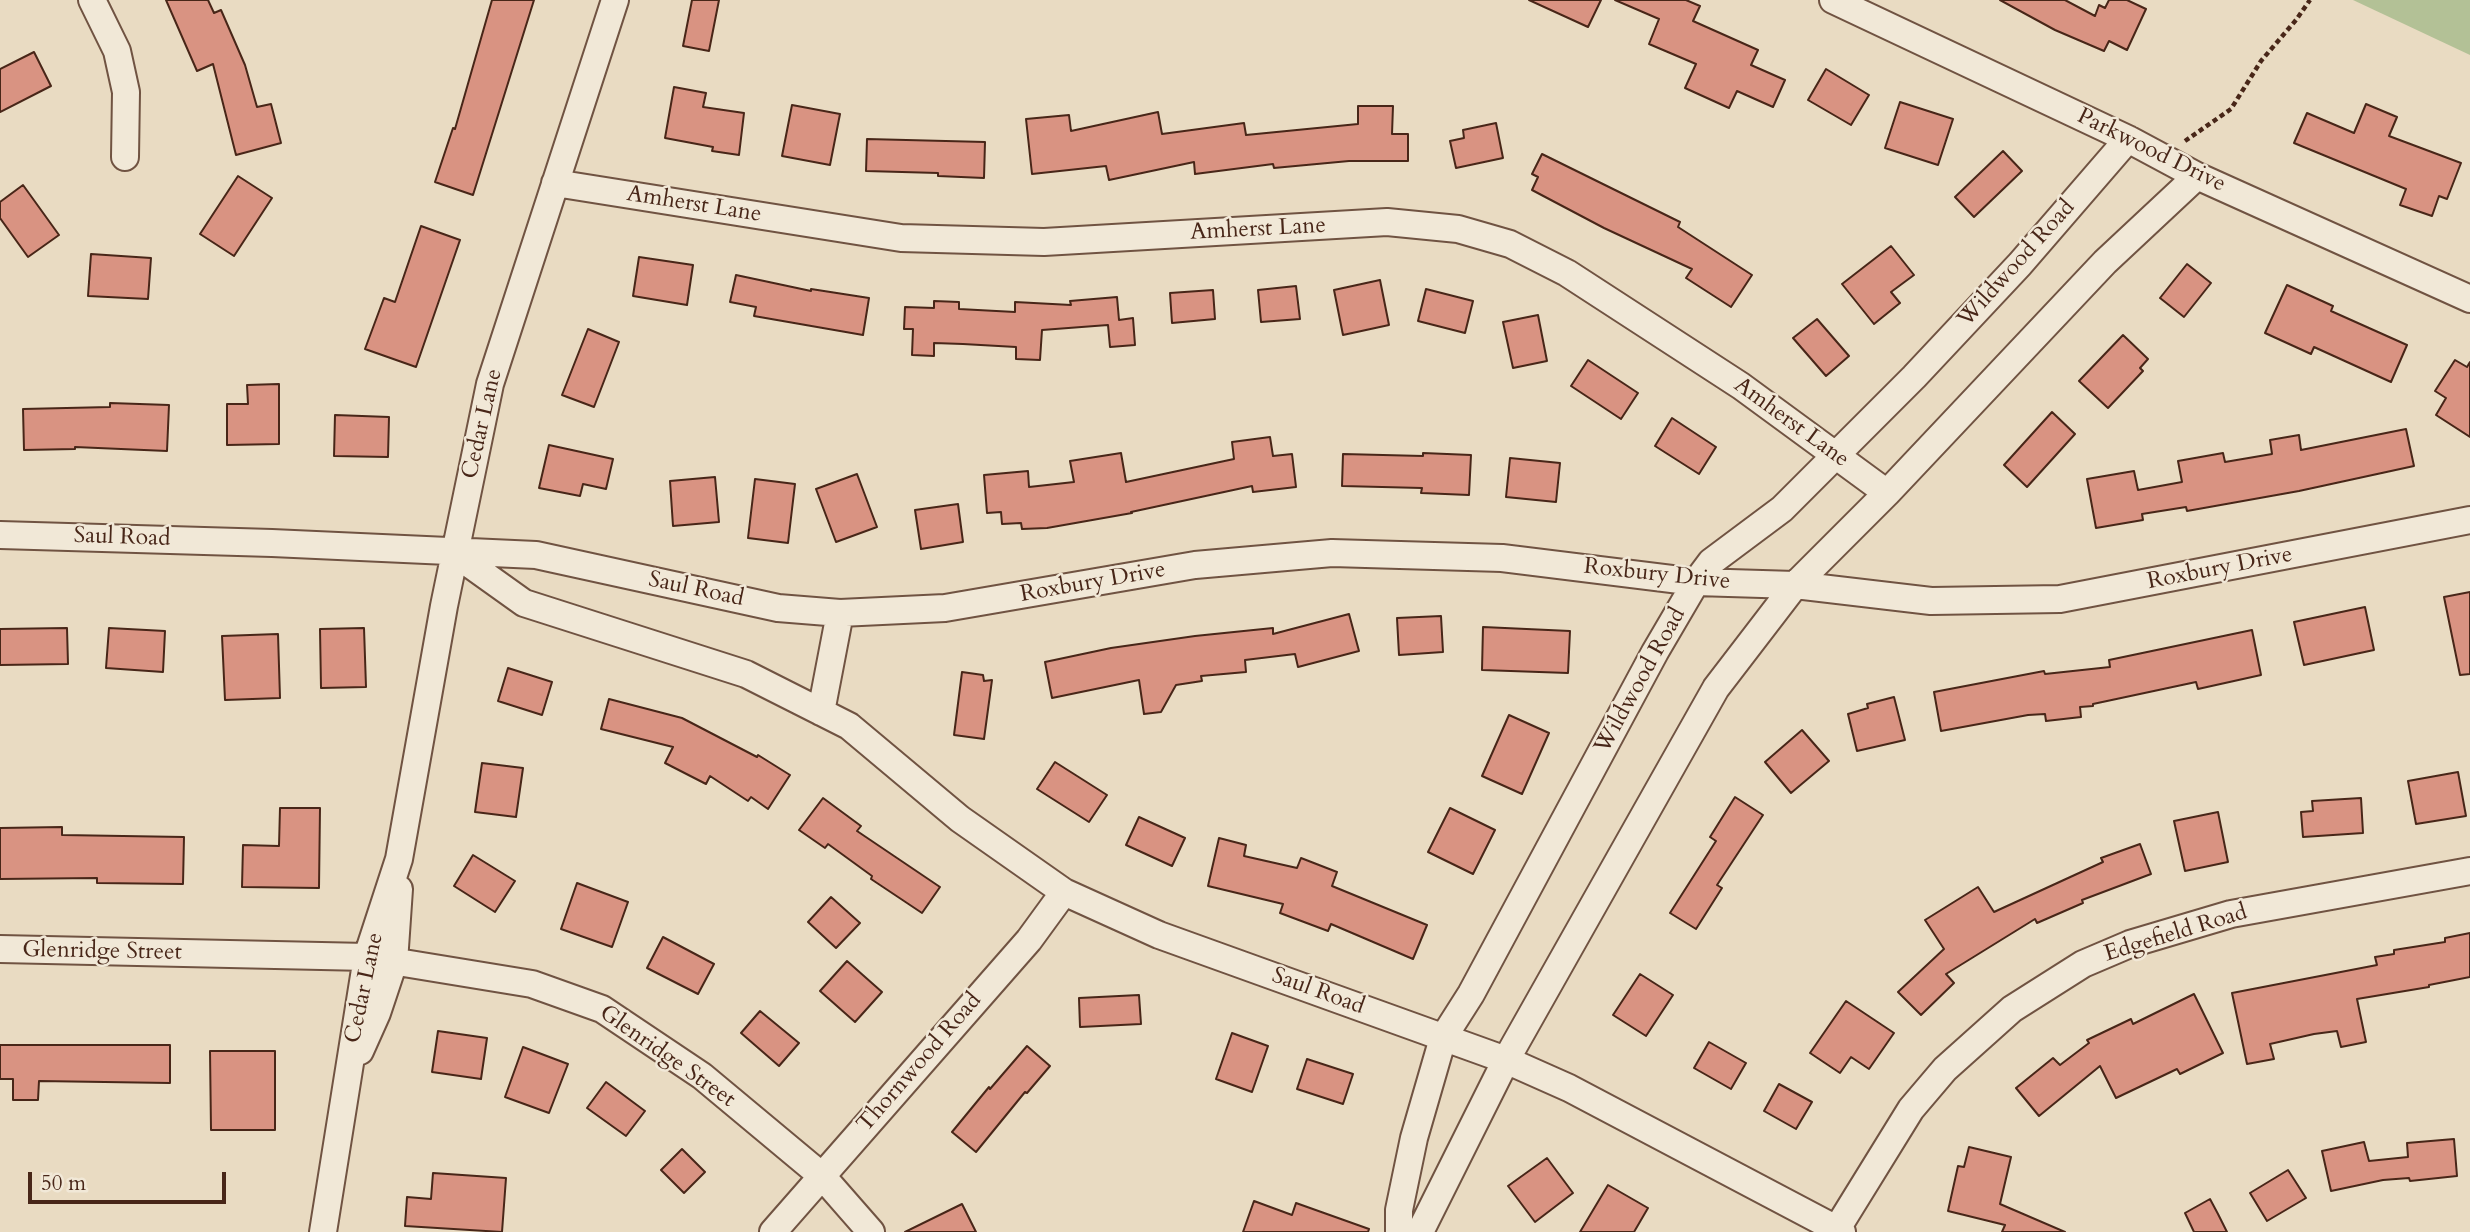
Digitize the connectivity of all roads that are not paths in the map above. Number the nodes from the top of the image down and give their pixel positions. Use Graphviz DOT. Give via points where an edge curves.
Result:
graph roads {
  1 [pos="92,0"];
  2 [pos="615,0"];
  3 [pos="1833,0"];
  4 [pos="2128,139"];
  5 [pos="125,158"];
  6 [pos="2197,176"];
  7 [pos="555,183"];
  8 [pos="2470,299"];
  9 [pos="1836,454"];
  10 [pos="1887,494"];
  11 [pos="2470,520"];
  12 [pos="0,535"];
  13 [pos="454,552"];
  14 [pos="1696,582"];
  15 [pos="1795,586"];
  16 [pos="841,613"];
  17 [pos="821,712"];
  18 [pos="399,859"];
  19 [pos="2470,872"];
  20 [pos="1064,891"];
  21 [pos="0,949"];
  22 [pos="367,957"];
  23 [pos="394,962"];
  24 [pos="1443,1038"];
  25 [pos="1506,1060"];
  26 [pos="348,1078"];
  27 [pos="822,1176"];
  28 [pos="1838,1231"];
  29 [pos="323,1232"];
  30 [pos="773,1232"];
  31 [pos="871,1232"];
  32 [pos="1399,1232"];
  33 [pos="1420,1232"];
  1 -- 5 [label="street" via="117,51 127,92"];
  2 -- 7 [label="street, Cedar Lane"];
  3 -- 4 [label="street, Parkwood Drive"];
  4 -- 6 [label="street, Parkwood Drive"];
  4 -- 9 [label="street, Wildwood Road" via="2020,264"];
  6 -- 8 [label="street, Parkwood Drive"];
  6 -- 10 [label="street" via="2105,262"];
  7 -- 9 [label="street, Amherst Lane" via="901,238 1044,242 1387,222 1458,229 1510,244 1567,273"];
  7 -- 13 [label="street, Cedar Lane" via="490,384"];
  9 -- 10 [label="street, Amherst Lane"];
  9 -- 14 [label="street, Wildwood Road" via="1782,509 1711,562"];
  10 -- 15 [label="street"];
  11 -- 15 [label="street, Roxbury Drive" via="2060,599 1931,601"];
  12 -- 13 [label="street, Saul Road"];
  13 -- 16 [label="street, Saul Road" via="536,555 778,608"];
  13 -- 17 [label="street, Saul Road" via="524,603 746,674"];
  13 -- 18 [label="street, Cedar Lane"];
  14 -- 15 [label="street, Roxbury Drive"];
  14 -- 16 [label="street, Roxbury Drive" via="1502,558 1332,553 1195,565 945,608"];
  14 -- 24 [label="street, Wildwood Road"];
  15 -- 25 [label="street" via="1716,688"];
  16 -- 17 [label="street"];
  17 -- 20 [label="street, Saul Road" via="849,726 960,819"];
  18 -- 22 [label="street, Cedar Lane"];
  18 -- 23 [label="street, Cedar Lane"];
  19 -- 28 [label="street, Edgefield Road" via="2231,914 2130,944 2083,964 2012,1009 1945,1069 1911,1110"];
  20 -- 24 [label="street, Saul Road" via="1159,935"];
  20 -- 27 [label="street, Thornwood Road" via="1029,940"];
  21 -- 22 [label="street, Glenridge Street"];
  22 -- 23 [label="street, Glenridge Street"];
  22 -- 26 [label="street, Cedar Lane"];
  23 -- 26 [label="street, Cedar Lane"];
  23 -- 27 [label="street, Glenridge Street" via="532,984 602,1009 702,1076"];
  24 -- 25 [label="street, Saul Road"];
  24 -- 32 [label="street, Wildwood Road" via="1414,1138"];
  25 -- 28 [label="street, Saul Road" via="1569,1088"];
  25 -- 33 [label="street"];
  26 -- 29 [label="street, Cedar Lane"];
  27 -- 30 [label="street, Thornwood Road"];
  27 -- 31 [label="street, Glenridge Street"];
}
